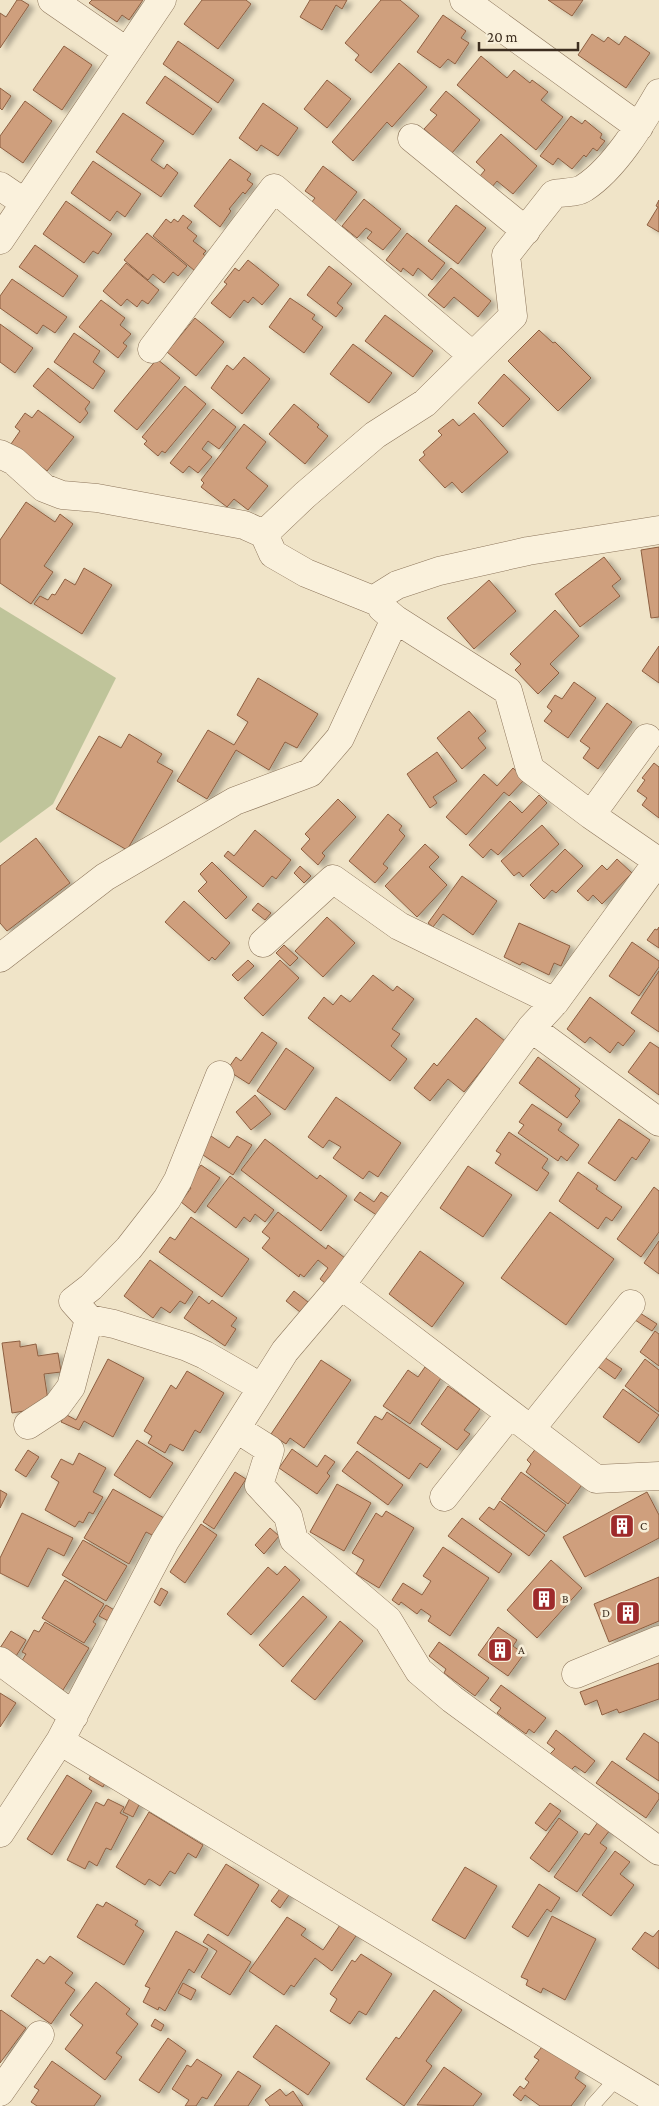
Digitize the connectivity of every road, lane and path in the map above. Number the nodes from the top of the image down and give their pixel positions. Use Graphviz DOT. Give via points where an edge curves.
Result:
graph roads {
  1 [pos="52,0"];
  2 [pos="162,0"];
  3 [pos="464,0"];
  4 [pos="126,51"];
  5 [pos="659,94"];
  6 [pos="639,127"];
  7 [pos="412,138"];
  8 [pos="0,186"];
  9 [pos="25,203"];
  10 [pos="526,231"];
  11 [pos="0,240"];
  12 [pos="152,350"];
  13 [pos="472,355"];
  14 [pos="0,454"];
  15 [pos="659,530"];
  16 [pos="264,534"];
  17 [pos="373,600"];
  18 [pos="395,618"];
  19 [pos="647,738"];
  20 [pos="591,815"];
  21 [pos="658,861"];
  22 [pos="263,943"];
  23 [pos="0,958"];
  24 [pos="555,1002"];
  25 [pos="531,1028"];
  26 [pos="220,1076"];
  27 [pos="659,1122"];
  28 [pos="341,1285"];
  29 [pos="631,1304"];
  30 [pos="89,1319"];
  31 [pos="261,1387"];
  32 [pos="521,1421"];
  33 [pos="28,1425"];
  34 [pos="237,1429"];
  35 [pos="659,1476"];
  36 [pos="444,1497"];
  37 [pos="659,1640"];
  38 [pos="0,1661"];
  39 [pos="576,1674"];
  40 [pos="74,1716"];
  41 [pos="60,1741"];
  42 [pos="0,1833"];
  43 [pos="659,1851"];
  44 [pos="40,2035"];
  45 [pos="618,2077"];
  46 [pos="0,2092"];
  47 [pos="659,2102"];
  48 [pos="592,2106"];
  1 -- 4 [label="street"];
  2 -- 4 [label="street"];
  3 -- 6 [label="street"];
  4 -- 9 [label="street"];
  5 -- 6 [label="street"];
  6 -- 10 [label="street" via="614,161 583,189 554,194"];
  7 -- 10 [label="street"];
  8 -- 9 [label="street"];
  9 -- 11 [label="street"];
  10 -- 13 [label="street" via="506,255 513,316"];
  12 -- 13 [label="street" via="274,188"];
  13 -- 16 [label="street" via="425,403 376,435"];
  14 -- 16 [label="street" via="14,461 44,488 62,495 97,498 244,525"];
  15 -- 17 [label="street" via="528,551 439,571 397,585"];
  16 -- 17 [label="street" via="273,554 306,573"];
  17 -- 18 [label="street"];
  18 -- 20 [label="street" via="508,691 530,768"];
  18 -- 23 [label="street" via="340,738 310,773 235,800 106,877"];
  19 -- 20 [label="street"];
  20 -- 21 [label="street"];
  21 -- 24 [label="street"];
  22 -- 24 [label="street" via="333,879 399,926"];
  24 -- 25 [label="street"];
  25 -- 27 [label="street"];
  25 -- 28 [label="street"];
  26 -- 30 [label="street" via="178,1180 167,1199 129,1248 73,1301"];
  28 -- 31 [label="street" via="285,1351"];
  28 -- 32 [label="street"];
  29 -- 32 [label="street"];
  30 -- 31 [label="street" via="187,1347"];
  30 -- 33 [label="street" via="71,1387 57,1406"];
  31 -- 34 [label="street"];
  32 -- 35 [label="street" via="596,1479"];
  32 -- 36 [label="street"];
  34 -- 40 [label="street" via="165,1541"];
  34 -- 43 [label="street" via="270,1450 259,1485 288,1516 294,1540 388,1620 419,1671 452,1699"];
  37 -- 39 [label="street"];
  38 -- 40 [label="street"];
  40 -- 41 [label="street"];
  41 -- 42 [label="street"];
  41 -- 45 [label="street"];
  44 -- 46 [label="street"];
  45 -- 47 [label="street"];
  45 -- 48 [label="lane"];
}
